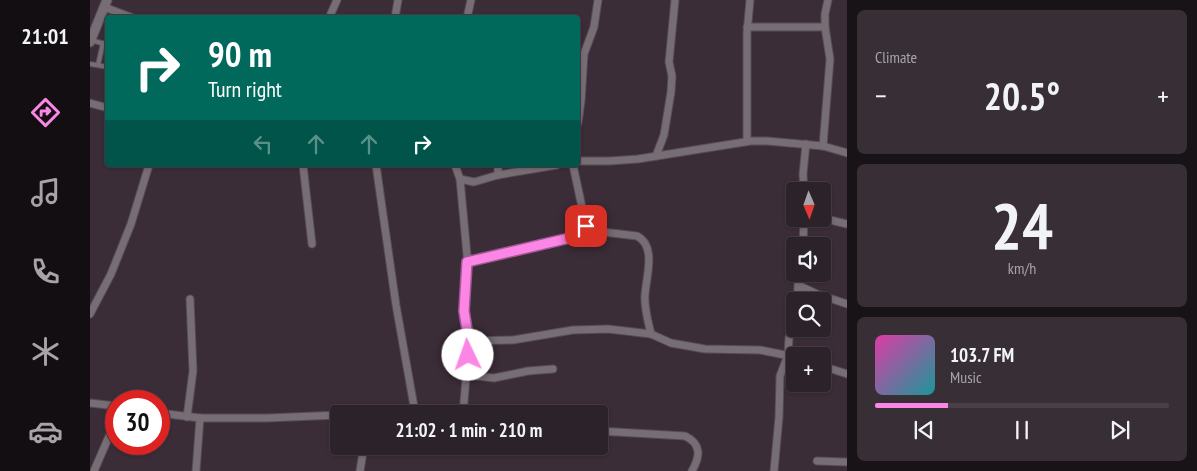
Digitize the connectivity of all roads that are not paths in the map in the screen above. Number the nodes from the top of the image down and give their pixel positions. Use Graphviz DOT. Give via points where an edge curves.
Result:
graph roads {
  1 [pos="337,0"];
  2 [pos="398,0"];
  3 [pos="472,0"];
  4 [pos="598,0"];
  5 [pos="676,0"];
  6 [pos="750,0"];
  7 [pos="828,0"];
  8 [pos="105,4"];
  9 [pos="127,15"];
  10 [pos="330,15"];
  11 [pos="396,15"];
  12 [pos="468,15"];
  13 [pos="825,27"];
  14 [pos="747,28"];
  15 [pos="90,41"];
  16 [pos="105,44"];
  17 [pos="90,64"];
  18 [pos="98,66"];
  19 [pos="105,66"];
  20 [pos="90,103"];
  21 [pos="105,107"];
  22 [pos="580,108"];
  23 [pos="746,141"];
  24 [pos="806,144"];
  25 [pos="823,146"];
  26 [pos="847,153"];
  27 [pos="656,156"];
  28 [pos="580,161"];
  29 [pos="148,167"];
  30 [pos="302,167"];
  31 [pos="376,167"];
  32 [pos="456,167"];
  33 [pos="498,167"];
  34 [pos="545,167"];
  35 [pos="573,167"];
  36 [pos="498,175"];
  37 [pos="460,180"];
  38 [pos="803,182"];
  39 [pos="831,220"];
  40 [pos="847,224"];
  41 [pos="586,230"];
  42 [pos="312,244"];
  43 [pos="467,262"];
  44 [pos="798,282"];
  45 [pos="798,285"];
  46 [pos="798,292"];
  47 [pos="190,299"];
  48 [pos="847,304"];
  49 [pos="90,314"];
  50 [pos="651,334"];
  51 [pos="469,342"];
  52 [pos="786,355"];
  53 [pos="786,366"];
  54 [pos="553,369"];
  55 [pos="831,369"];
  56 [pos="847,374"];
  57 [pos="467,375"];
  58 [pos="90,403"];
  59 [pos="105,405"];
  60 [pos="413,405"];
  61 [pos="464,405"];
  62 [pos="170,414"];
  63 [pos="330,415"];
  64 [pos="187,417"];
  65 [pos="200,418"];
  66 [pos="608,432"];
  67 [pos="105,446"];
  68 [pos="363,455"];
  69 [pos="817,461"];
  70 [pos="847,462"];
  71 [pos="94,471"];
  72 [pos="196,471"];
  73 [pos="360,471"];
  74 [pos="692,471"];
  75 [pos="774,471"];
  1 -- 10 [label="street"];
  2 -- 11 [label="street"];
  3 -- 12 [label="street"];
  4 -- 22 [label="street" via="594,27 584,54"];
  5 -- 27 [label="street" via="668,62 672,76 671,92 664,136"];
  6 -- 14 [label="street"];
  7 -- 13 [label="street"];
  8 -- 9 [label="street"];
  8 -- 15 [label="street"];
  13 -- 14 [label="street"];
  13 -- 25 [label="street" via="830,59"];
  14 -- 23 [label="street"];
  15 -- 16 [label="lane"];
  16 -- 18 [label="lane"];
  17 -- 18 [label="lane"];
  18 -- 19 [label="lane"];
  20 -- 21 [label="street"];
  23 -- 24 [label="street"];
  23 -- 27 [label="street"];
  24 -- 25 [label="street"];
  24 -- 38 [label="street"];
  25 -- 26 [label="street"];
  27 -- 28 [label="street"];
  29 -- 49 [label="street" via="131,224 111,274"];
  30 -- 42 [label="street"];
  31 -- 60 [label="street"];
  32 -- 37 [label="street"];
  33 -- 36 [label="street"];
  34 -- 36 [label="street"];
  35 -- 41 [label="street"];
  36 -- 37 [label="street" via="474,182"];
  37 -- 43 [label="street"];
  39 -- 40 [label="street"];
  41 -- 43 [label="street" via="578,236"];
  41 -- 50 [label="street" via="641,238 648,254 645,295"];
  43 -- 51 [label="street" via="464,311"];
  44 -- 45 [label="street"];
  45 -- 46 [label="street"];
  45 -- 48 [label="street"];
  47 -- 64 [label="street" via="193,371"];
  50 -- 51 [label="street" via="590,328 513,340"];
  50 -- 52 [label="street" via="671,343 705,349 760,350"];
  51 -- 57 [label="street"];
  53 -- 75 [label="street" via="780,376 780,417"];
  54 -- 57 [label="street" via="494,378"];
  55 -- 56 [label="street"];
  57 -- 61 [label="street"];
  58 -- 59 [label="street"];
  62 -- 64 [label="street"];
  63 -- 65 [label="street"];
  64 -- 65 [label="street"];
  65 -- 72 [label="street"];
  66 -- 74 [label="street" via="685,436 691,439 699,452"];
  67 -- 71 [label="street"];
  68 -- 73 [label="street"];
  69 -- 70 [label="street"];
}
